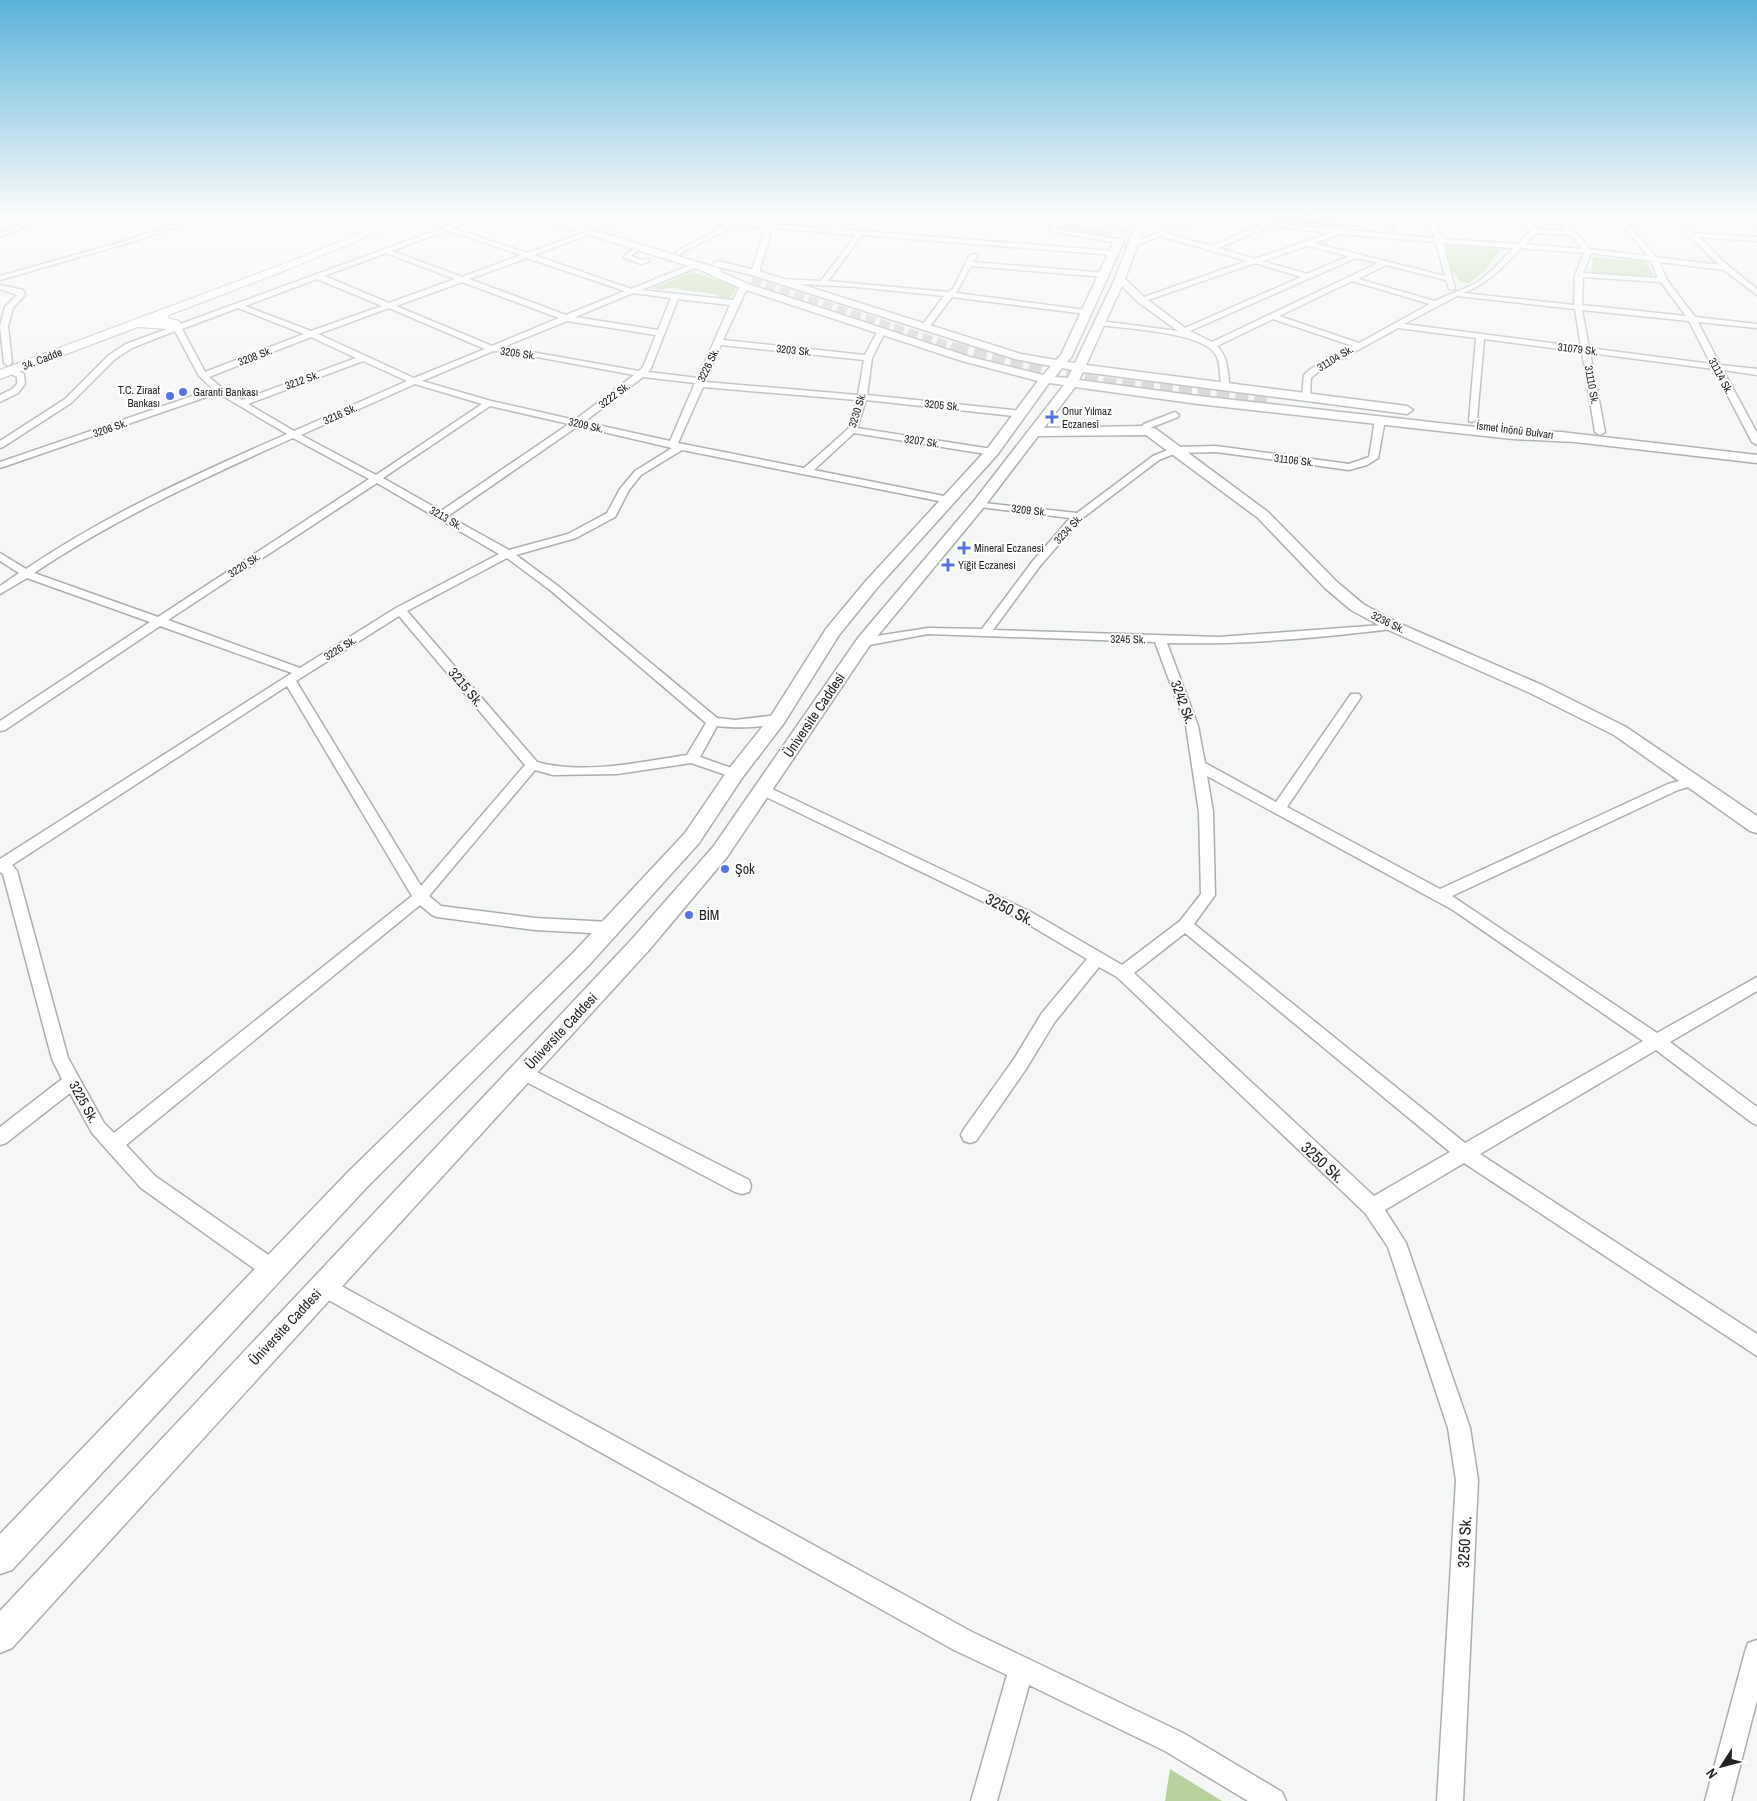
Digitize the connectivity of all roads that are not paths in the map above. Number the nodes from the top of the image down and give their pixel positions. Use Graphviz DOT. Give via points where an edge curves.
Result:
graph roads {
  1 [pos="18,297"];
  2 [pos="182,297"];
  3 [pos="211,297"];
  4 [pos="258,297"];
  5 [pos="369,297"];
  6 [pos="415,297"];
  7 [pos="511,297"];
  8 [pos="616,297"];
  9 [pos="675,297"];
  10 [pos="684,297"];
  11 [pos="739,297"];
  12 [pos="794,297"];
  13 [pos="829,297"];
  14 [pos="948,297"];
  15 [pos="973,297"];
  16 [pos="1094,297"];
  17 [pos="1112,297"];
  18 [pos="1138,297"];
  19 [pos="1150,297"];
  20 [pos="1265,297"];
  21 [pos="1314,297"];
  22 [pos="1413,297"];
  23 [pos="1449,297"];
  24 [pos="1483,297"];
  25 [pos="1578,297"];
  26 [pos="1676,297"];
  27 [pos="1141,300"];
  28 [pos="735,303"];
  29 [pos="1437,304"];
  30 [pos="236,305"];
  31 [pos="391,306"];
  32 [pos="1578,307"];
  33 [pos="4,308"];
  34 [pos="1086,312"];
  35 [pos="1273,317"];
  36 [pos="160,318"];
  37 [pos="566,318"];
  38 [pos="1692,319"];
  39 [pos="1100,323"];
  40 [pos="1398,326"];
  41 [pos="1757,326"];
  42 [pos="178,327"];
  43 [pos="2,328"];
  44 [pos="924,328"];
  45 [pos="881,332"];
  46 [pos="1187,333"];
  47 [pos="311,334"];
  48 [pos="661,334"];
  49 [pos="1480,337"];
  50 [pos="719,342"];
  51 [pos="1358,345"];
  52 [pos="1211,346"];
  53 [pos="983,347"];
  54 [pos="3,348"];
  55 [pos="493,349"];
  56 [pos="1586,350"];
  57 [pos="363,358"];
  58 [pos="868,358"];
  59 [pos="966,359"];
  60 [pos="5,364"];
  61 [pos="1716,366"];
  62 [pos="1052,372"];
  63 [pos="1757,372"];
  64 [pos="642,374"];
  65 [pos="0,375"];
  66 [pos="203,376"];
  67 [pos="1076,376"];
  68 [pos="414,381"];
  69 [pos="700,382"];
  70 [pos="1226,387"];
  71 [pos="220,390"];
  72 [pos="1306,396"];
  73 [pos="862,397"];
  74 [pos="0,399"];
  75 [pos="242,403"];
  76 [pos="489,403"];
  77 [pos="1415,411"];
  78 [pos="1175,415"];
  79 [pos="1443,415"];
  80 [pos="1472,419"];
  81 [pos="1380,420"];
  82 [pos="577,423"];
  83 [pos="1027,423"];
  84 [pos="852,430"];
  85 [pos="1144,430"];
  86 [pos="1600,432"];
  87 [pos="293,434"];
  88 [pos="1574,438"];
  89 [pos="1757,442"];
  90 [pos="0,445"];
  91 [pos="677,446"];
  92 [pos="1757,448"];
  93 [pos="1175,450"];
  94 [pos="992,452"];
  95 [pos="1757,459"];
  96 [pos="0,466"];
  97 [pos="806,472"];
  98 [pos="377,479"];
  99 [pos="949,500"];
  100 [pos="979,504"];
  101 [pos="441,516"];
  102 [pos="1079,516"];
  103 [pos="508,554"];
  104 [pos="0,556"];
  105 [pos="27,574"];
  106 [pos="0,592"];
  107 [pos="400,610"];
  108 [pos="159,619"];
  109 [pos="1392,626"];
  110 [pos="985,633"];
  111 [pos="1160,639"];
  112 [pos="864,642"];
  113 [pos="295,676"];
  114 [pos="1355,697"];
  115 [pos="778,719"];
  116 [pos="713,722"];
  117 [pos="0,727"];
  118 [pos="692,759"];
  119 [pos="532,765"];
  120 [pos="1198,766"];
  121 [pos="735,774"];
  122 [pos="1694,781"];
  123 [pos="763,790"];
  124 [pos="1278,810"];
  125 [pos="1757,826"];
  126 [pos="0,865"];
  127 [pos="1439,896"];
  128 [pos="420,897"];
  129 [pos="1185,925"];
  130 [pos="610,928"];
  131 [pos="1097,958"];
  132 [pos="1123,974"];
  133 [pos="1757,984"];
  134 [pos="1657,1042"];
  135 [pos="523,1072"];
  136 [pos="72,1081"];
  137 [pos="1757,1117"];
  138 [pos="970,1135"];
  139 [pos="0,1137"];
  140 [pos="113,1145"];
  141 [pos="1464,1154"];
  142 [pos="742,1186"];
  143 [pos="1372,1207"];
  144 [pos="273,1270"];
  145 [pos="324,1286"];
  146 [pos="1757,1346"];
  147 [pos="0,1558"];
  148 [pos="0,1636"];
  149 [pos="1757,1652"];
  150 [pos="1021,1669"];
  151 [pos="984,1801"];
  152 [pos="1273,1801"];
  153 [pos="1450,1801"];
  154 [pos="1718,1801"];
  1 -- 33 [label="street"];
  2 -- 60 [label="main road, 34. Cadde"];
  3 -- 36 [label="main road"];
  4 -- 30 [label="street"];
  5 -- 31 [label="street, 3205 Sk."];
  6 -- 31 [label="street, 3208 Sk."];
  7 -- 37 [label="street"];
  8 -- 37 [label="street, 3216 Sk."];
  9 -- 48 [label="street, 3222 Sk."];
  10 -- 28 [label="street"];
  11 -- 28 [label="street, 3226 Sk."];
  12 -- 45 [label="main road"];
  13 -- 44 [label="main road"];
  14 -- 44 [label="street"];
  15 -- 34 [label="street"];
  16 -- 34 [label="main road, Üniversite Caddesi"];
  17 -- 39 [label="main road, Üniversite Caddesi"];
  18 -- 27 [label="street"];
  19 -- 27 [label="street"];
  20 -- 46 [label="street"];
  21 -- 35 [label="street"];
  22 -- 29 [label="street"];
  23 -- 29 [label="street, 31104 Sk."];
  24 -- 32 [label="street"];
  25 -- 32 [label="street, 31110 Sk."];
  26 -- 38 [label="street, 31114 Sk."];
  27 -- 46 [label="street"];
  28 -- 50 [label="street, 3226 Sk."];
  29 -- 40 [label="street, 31104 Sk."];
  30 -- 42 [label="street"];
  30 -- 47 [label="street, 3209 Sk."];
  31 -- 47 [label="street, 3208 Sk."];
  31 -- 55 [label="street, 3205 Sk."];
  32 -- 38 [label="street"];
  32 -- 56 [label="street, 31110 Sk."];
  33 -- 43 [label="street"];
  34 -- 62 [label="main road, Üniversite Caddesi" via="1066,356"];
  35 -- 51 [label="street"];
  35 -- 52 [label="street"];
  36 -- 42 [label="main road" via="167,327"];
  36 -- 60 [label="main road, 34. Cadde"];
  37 -- 48 [label="street"];
  37 -- 55 [label="street, 3216 Sk."];
  38 -- 41 [label="street"];
  38 -- 61 [label="street, 31114 Sk."];
  39 -- 46 [label="street"];
  39 -- 67 [label="main road, Üniversite Caddesi"];
  40 -- 49 [label="street, 31079 Sk."];
  40 -- 51 [label="street, 31104 Sk."];
  42 -- 66 [label="street, 3213 Sk."];
  42 -- 90 [label="street" via="120,351 68,401"];
  43 -- 54 [label="street"];
  44 -- 53 [label="main road"];
  45 -- 58 [label="street, 3230 Sk."];
  45 -- 59 [label="main road"];
  46 -- 52 [label="street"];
  47 -- 57 [label="street, 3209 Sk."];
  47 -- 66 [label="street, 3208 Sk."];
  48 -- 64 [label="street, 3222 Sk."];
  49 -- 56 [label="street, 31079 Sk."];
  49 -- 80 [label="street"];
  50 -- 58 [label="street, 3203 Sk."];
  50 -- 69 [label="street, 3226 Sk."];
  51 -- 72 [label="street, 31104 Sk." via="1307,377"];
  52 -- 70 [label="street" via="1222,358"];
  53 -- 59 [label="main road" via="990,351 988,356"];
  53 -- 62 [label="main road"];
  54 -- 60 [label="street"];
  55 -- 64 [label="street, 3205 Sk."];
  55 -- 68 [label="street, 3216 Sk."];
  56 -- 61 [label="street, 31079 Sk."];
  56 -- 86 [label="street, 31110 Sk."];
  57 -- 68 [label="street, 3209 Sk."];
  57 -- 75 [label="street, 3212 Sk."];
  58 -- 73 [label="street, 3230 Sk."];
  59 -- 62 [label="main road"];
  60 -- 65 [label="main road, 34. Cadde"];
  60 -- 74 [label="street" via="21,376 22,384"];
  61 -- 63 [label="street, 31079 Sk."];
  61 -- 89 [label="street, 31114 Sk."];
  62 -- 67 [label="main road"];
  62 -- 67 [label="main road"];
  62 -- 83 [label="main road, Üniversite Caddesi"];
  64 -- 69 [label="street, 3205 Sk."];
  64 -- 82 [label="street, 3222 Sk."];
  66 -- 71 [label="street, 3213 Sk."];
  67 -- 70 [label="main road"];
  67 -- 81 [label="main road"];
  67 -- 83 [label="main road, Üniversite Caddesi"];
  68 -- 76 [label="street, 3209 Sk."];
  68 -- 87 [label="street, 3216 Sk."];
  69 -- 73 [label="street, 3205 Sk."];
  69 -- 91 [label="street, 3226 Sk."];
  70 -- 72 [label="main road"];
  71 -- 75 [label="street, 3213 Sk."];
  71 -- 96 [label="street, 3206 Sk."];
  72 -- 77 [label="main road"];
  73 -- 83 [label="street, 3205 Sk."];
  73 -- 84 [label="street, 3230 Sk."];
  75 -- 87 [label="street, 3213 Sk."];
  76 -- 82 [label="street, 3209 Sk."];
  76 -- 98 [label="street, 3220 Sk."];
  78 -- 85 [label="street"];
  79 -- 80 [label="main road"];
  80 -- 86 [label="main road, İsmet İnönü Bulvarı"];
  80 -- 88 [label="main road, İsmet İnönü Bulvarı" via="1273,401"];
  81 -- 88 [label="main road" via="1513,435"];
  81 -- 93 [label="street, 31106 Sk." via="1373,458 1349,467 1216,450"];
  82 -- 91 [label="street, 3209 Sk."];
  82 -- 101 [label="street, 3222 Sk."];
  83 -- 85 [label="main road"];
  83 -- 94 [label="main road, Üniversite Caddesi"];
  83 -- 100 [label="main road, Üniversite Caddesi"];
  84 -- 94 [label="street, 3207 Sk."];
  84 -- 97 [label="street, 3230 Sk."];
  85 -- 93 [label="main road, 3236 Sk."];
  86 -- 92 [label="main road, İsmet İnönü Bulvarı"];
  87 -- 98 [label="street, 3213 Sk."];
  87 -- 105 [label="street, 3216 Sk." via="173,488 76,540"];
  88 -- 95 [label="main road, İsmet İnönü Bulvarı"];
  91 -- 97 [label="street, 3209 Sk."];
  91 -- 103 [label="street, 3226 Sk." via="638,473 625,488 611,515 572,536"];
  93 -- 102 [label="street, 3234 Sk." via="1156,458"];
  93 -- 109 [label="main road, 3236 Sk." via="1263,515 1357,607"];
  94 -- 99 [label="main road, Üniversite Caddesi"];
  97 -- 99 [label="street, 3209 Sk."];
  98 -- 101 [label="street, 3213 Sk."];
  98 -- 108 [label="street, 3220 Sk."];
  99 -- 115 [label="main road, Üniversite Caddesi" via="832,633"];
  100 -- 102 [label="street, 3209 Sk."];
  100 -- 112 [label="main road, Üniversite Caddesi"];
  101 -- 103 [label="street, 3213 Sk."];
  102 -- 110 [label="street, 3234 Sk." via="1036,564"];
  103 -- 107 [label="street, 3226 Sk."];
  103 -- 116 [label="street, 3213 Sk." via="554,588"];
  104 -- 105 [label="street"];
  105 -- 106 [label="street, 3216 Sk."];
  105 -- 108 [label="street"];
  107 -- 113 [label="street, 3226 Sk."];
  107 -- 119 [label="street, 3215 Sk."];
  108 -- 113 [label="street"];
  108 -- 117 [label="street, 3220 Sk."];
  109 -- 111 [label="street, 3245 Sk." via="1219,641"];
  109 -- 122 [label="main road, 3236 Sk." via="1583,711 1620,731"];
  110 -- 111 [label="street, 3245 Sk."];
  110 -- 112 [label="street, 3245 Sk." via="928,631"];
  111 -- 120 [label="street, 3242 Sk." via="1192,726"];
  112 -- 123 [label="main road, Üniversite Caddesi"];
  113 -- 126 [label="street, 3226 Sk."];
  113 -- 128 [label="street"];
  114 -- 124 [label="street"];
  115 -- 116 [label="street" via="735,724"];
  115 -- 121 [label="main road, Üniversite Caddesi"];
  116 -- 118 [label="street"];
  118 -- 119 [label="street" via="617,770 553,771"];
  118 -- 121 [label="street"];
  119 -- 128 [label="street"];
  120 -- 124 [label="street"];
  120 -- 129 [label="street, 3242 Sk." via="1206,812 1208,895"];
  121 -- 130 [label="main road, Üniversite Caddesi" via="692,838"];
  122 -- 125 [label="main road, 3236 Sk."];
  122 -- 127 [label="street" via="1673,787"];
  123 -- 131 [label="street, 3250 Sk." via="1026,916"];
  123 -- 135 [label="main road, Üniversite Caddesi" via="714,859"];
  124 -- 127 [label="street"];
  126 -- 136 [label="street, 3225 Sk." via="10,871 60,1059"];
  127 -- 134 [label="street"];
  128 -- 130 [label="street" via="437,911 535,924"];
  128 -- 140 [label="street"];
  129 -- 132 [label="street, 3242 Sk."];
  129 -- 141 [label="street"];
  130 -- 144 [label="main road, Üniversite Caddesi" via="358,1179"];
  131 -- 132 [label="street, 3250 Sk."];
  131 -- 138 [label="street" via="1048,1018"];
  132 -- 143 [label="street, 3250 Sk."];
  133 -- 134 [label="street"];
  134 -- 137 [label="street"];
  134 -- 141 [label="street"];
  135 -- 142 [label="street"];
  135 -- 145 [label="main road, Üniversite Caddesi"];
  136 -- 139 [label="street"];
  136 -- 140 [label="street, 3225 Sk." via="98,1128"];
  140 -- 144 [label="street, 3225 Sk." via="148,1182"];
  141 -- 143 [label="street"];
  141 -- 146 [label="street"];
  143 -- 153 [label="street, 3250 Sk." via="1396,1244 1459,1428 1467,1480"];
  144 -- 147 [label="main road, Üniversite Caddesi"];
  145 -- 148 [label="main road, Üniversite Caddesi"];
  145 -- 150 [label="street" via="963,1641"];
  149 -- 154 [label="street"];
  150 -- 151 [label="street"];
  150 -- 152 [label="street" via="1174,1742"];
}
